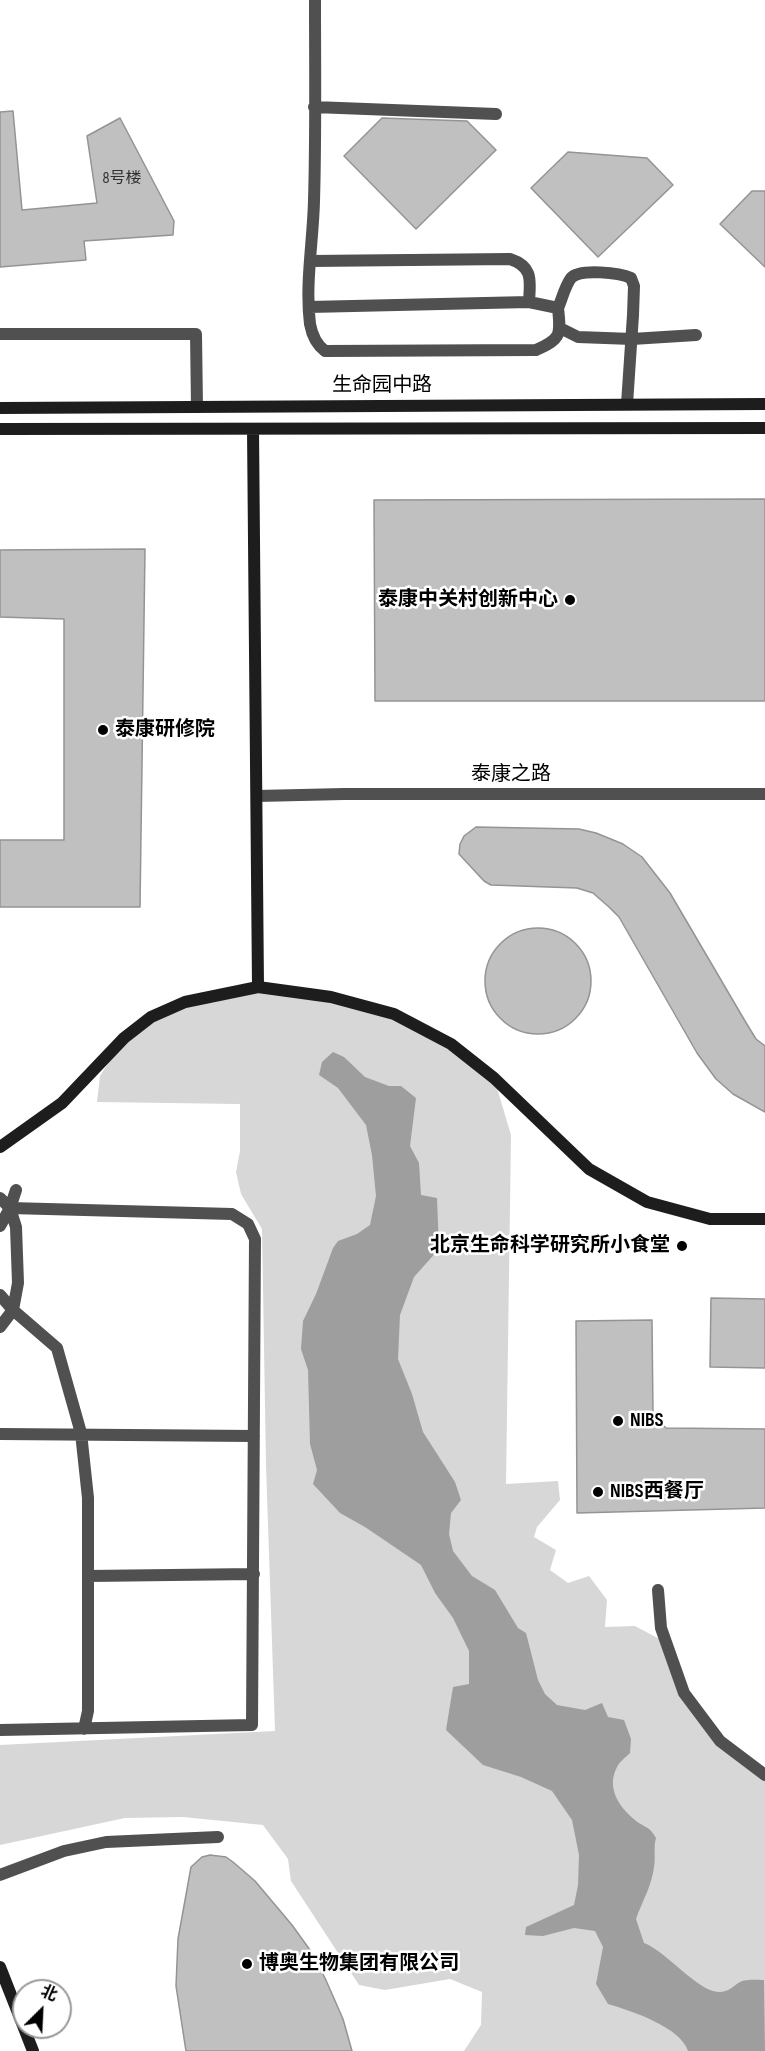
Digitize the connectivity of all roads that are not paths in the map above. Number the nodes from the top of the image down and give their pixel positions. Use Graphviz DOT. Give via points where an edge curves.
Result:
graph roads {
  1 [pos="315,0"];
  2 [pos="314,107"];
  3 [pos="496,114"];
  4 [pos="310,261"];
  5 [pos="529,302"];
  6 [pos="309,307"];
  7 [pos="558,308"];
  8 [pos="560,328"];
  9 [pos="0,334"];
  10 [pos="696,335"];
  11 [pos="632,339"];
  12 [pos="627,404"];
  13 [pos="765,404"];
  14 [pos="197,407"];
  15 [pos="0,408"];
  16 [pos="765,428"];
  17 [pos="0,429"];
  18 [pos="253,429"];
  19 [pos="765,794"];
  20 [pos="256,796"];
  21 [pos="258,987"];
  22 [pos="0,1148"];
  23 [pos="16,1190"];
  24 [pos="0,1198"];
  25 [pos="10,1208"];
  26 [pos="765,1219"];
  27 [pos="0,1226"];
  28 [pos="0,1295"];
  29 [pos="13,1310"];
  30 [pos="0,1327"];
  31 [pos="81,1433"];
  32 [pos="0,1434"];
  33 [pos="254,1436"];
  34 [pos="254,1574"];
  35 [pos="88,1576"];
  36 [pos="657,1590"];
  37 [pos="84,1729"];
  38 [pos="0,1730"];
  39 [pos="765,1775"];
  40 [pos="218,1837"];
  41 [pos="0,1875"];
  42 [pos="0,1967"];
  43 [pos="33,2051"];
  1 -- 2 [label="street"];
  2 -- 3 [label="street"];
  2 -- 4 [label="street"];
  4 -- 5 [label="street" via="510,260 519,262 530,276"];
  4 -- 6 [label="street"];
  5 -- 6 [label="street"];
  5 -- 7 [label="street"];
  6 -- 8 [label="street" via="310,327 325,351 536,350 558,338"];
  7 -- 8 [label="street"];
  7 -- 11 [label="street" via="572,277 579,273 621,273 631,278 634,286"];
  8 -- 11 [label="street" via="578,337"];
  9 -- 14 [label="street" via="196,334"];
  10 -- 11 [label="street"];
  11 -- 12 [label="street"];
  12 -- 13 [label="street, 生命园中路"];
  12 -- 14 [label="street, 生命园中路"];
  14 -- 15 [label="street, 生命园中路"];
  16 -- 18 [label="street"];
  17 -- 18 [label="street"];
  18 -- 20 [label="street"];
  19 -- 20 [label="street, 泰康之路"];
  20 -- 21 [label="street"];
  21 -- 22 [label="street" via="185,1002 151,1017 124,1038 62,1103"];
  21 -- 26 [label="street" via="331,997 394,1014 451,1044 494,1078 589,1169 647,1202 710,1219"];
  23 -- 25 [label="street"];
  24 -- 25 [label="street"];
  25 -- 27 [label="street"];
  25 -- 29 [label="street" via="16,1227 18,1283"];
  25 -- 33 [label="street" via="232,1214 248,1224 255,1239"];
  28 -- 29 [label="street"];
  29 -- 30 [label="street"];
  29 -- 31 [label="street" via="57,1348"];
  31 -- 32 [label="street"];
  31 -- 33 [label="street"];
  31 -- 35 [label="street" via="88,1498"];
  33 -- 34 [label="street"];
  34 -- 35 [label="street"];
  34 -- 37 [label="street" via="252,1725"];
  35 -- 37 [label="street" via="88,1711"];
  36 -- 39 [label="street" via="661,1628 684,1693 720,1741"];
  37 -- 38 [label="street"];
  40 -- 41 [label="street" via="106,1842 64,1851"];
  42 -- 43 [label="street"];
}
